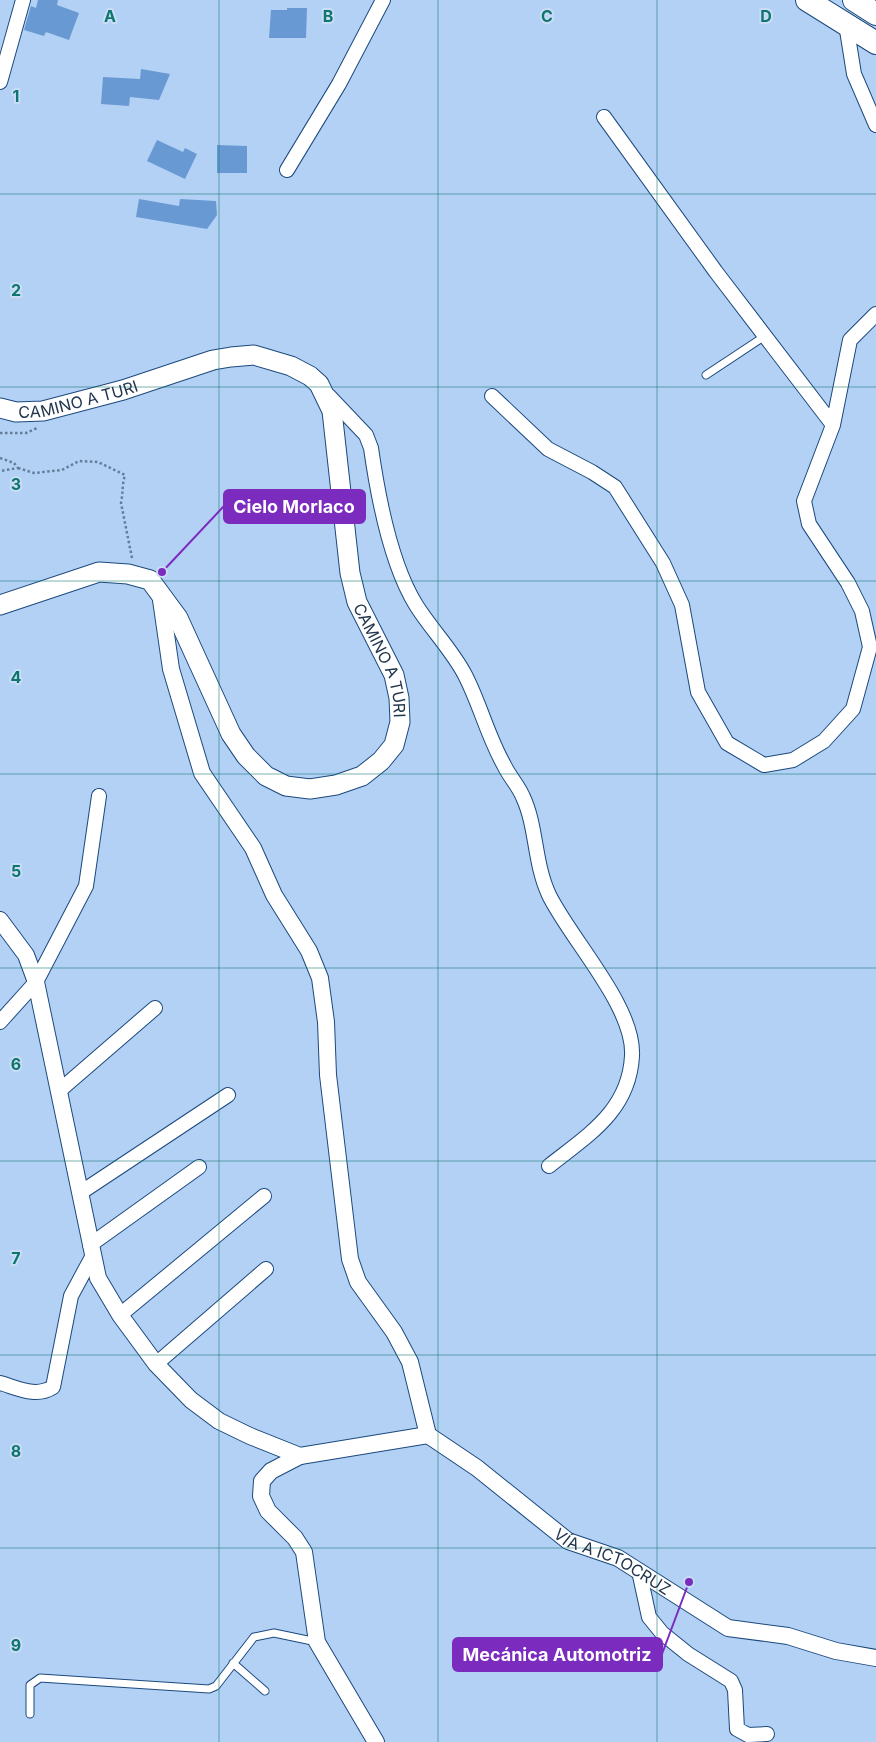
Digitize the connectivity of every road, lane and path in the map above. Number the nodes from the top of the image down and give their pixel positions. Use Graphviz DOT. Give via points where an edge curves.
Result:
graph roads {
  1 [pos="23,0"];
  2 [pos="383,0"];
  3 [pos="807,0"];
  4 [pos="854,0"];
  5 [pos="876,14"];
  6 [pos="846,24"];
  7 [pos="6,42"];
  8 [pos="876,43"];
  9 [pos="0,82"];
  10 [pos="604,117"];
  11 [pos="876,126"];
  12 [pos="287,170"];
  13 [pos="876,314"];
  14 [pos="765,336"];
  15 [pos="706,376"];
  16 [pos="318,384"];
  17 [pos="492,396"];
  18 [pos="0,408"];
  19 [pos="833,425"];
  20 [pos="0,458"];
  21 [pos="18,468"];
  22 [pos="0,471"];
  23 [pos="135,562"];
  24 [pos="160,594"];
  25 [pos="0,606"];
  26 [pos="99,796"];
  27 [pos="0,920"];
  28 [pos="36,982"];
  29 [pos="154,1008"];
  30 [pos="0,1022"];
  31 [pos="59,1091"];
  32 [pos="228,1095"];
  33 [pos="549,1166"];
  34 [pos="199,1167"];
  35 [pos="80,1193"];
  36 [pos="264,1196"];
  37 [pos="91,1251"];
  38 [pos="266,1268"];
  39 [pos="120,1315"];
  40 [pos="156,1364"];
  41 [pos="0,1383"];
  42 [pos="428,1435"];
  43 [pos="300,1456"];
  44 [pos="639,1571"];
  45 [pos="317,1642"];
  46 [pos="876,1658"];
  47 [pos="233,1663"];
  48 [pos="265,1691"];
  49 [pos="30,1714"];
  50 [pos="767,1734"];
  51 [pos="376,1742"];
  1 -- 7 [label="street"];
  2 -- 12 [label="street" via="339,84"];
  3 -- 6 [label="highway"];
  4 -- 5 [label="highway"];
  6 -- 8 [label="highway"];
  6 -- 11 [label="street" via="854,74"];
  7 -- 9 [label="street"];
  10 -- 14 [label="street"];
  13 -- 19 [label="street" via="850,340"];
  14 -- 15 [label="lane"];
  14 -- 19 [label="street"];
  16 -- 18 [label="main road, CAMINO A TURI" via="292,366 254,355 239,356 213,360 123,390 43,411 16,412"];
  16 -- 24 [label="main road, CAMINO A TURI" via="332,411 350,573 357,602 394,675 399,698 400,722 394,745 362,776 336,785 286,786 266,776 246,756 231,734 178,618"];
  16 -- 33 [label="street" via="366,436 393,553 404,581 464,674 504,765 524,797 541,874 550,896 629,1027 633,1054 631,1072 616,1107 603,1124"];
  17 -- 19 [label="street" via="548,449 615,487 663,563 682,605 698,692 727,743 764,765 793,760 824,742 853,709 870,647 862,611 848,583 809,524 804,501"];
  20 -- 21 [label="path"];
  21 -- 22 [label="path"];
  21 -- 23 [label="path" via="34,473 62,470 79,461 98,462 124,475 120,503 130,556"];
  24 -- 25 [label="main road, CAMINO A TURI" via="150,580 128,574 99,572"];
  24 -- 42 [label="street" via="171,669 202,774 253,848 274,895 309,951 320,978 350,1259 358,1282 394,1332 410,1362"];
  26 -- 28 [label="street" via="86,886"];
  27 -- 28 [label="street" via="26,955"];
  28 -- 30 [label="street"];
  28 -- 31 [label="street"];
  29 -- 31 [label="street"];
  31 -- 35 [label="street"];
  32 -- 35 [label="street"];
  34 -- 37 [label="street"];
  35 -- 37 [label="street"];
  36 -- 39 [label="street"];
  37 -- 39 [label="street" via="98,1278"];
  37 -- 41 [label="street" via="71,1296 52,1387 35,1393"];
  38 -- 40 [label="street"];
  39 -- 40 [label="street"];
  40 -- 43 [label="street" via="191,1400 219,1421"];
  42 -- 43 [label="street"];
  42 -- 44 [label="street, VÍA A ICTOCRUZ" via="490,1478 568,1541 618,1558"];
  43 -- 45 [label="street" via="271,1471 262,1481 261,1496 268,1511 304,1552"];
  44 -- 46 [label="street, VÍA A ICTOCRUZ" via="728,1628 788,1636 836,1651"];
  44 -- 50 [label="street" via="649,1617 662,1633 688,1654 731,1681 735,1690 737,1729 748,1735"];
  45 -- 47 [label="lane" via="274,1633 261,1634 254,1637"];
  45 -- 51 [label="street"];
  47 -- 48 [label="lane"];
  47 -- 49 [label="lane" via="216,1686 209,1689 40,1678 30,1686"];
}
